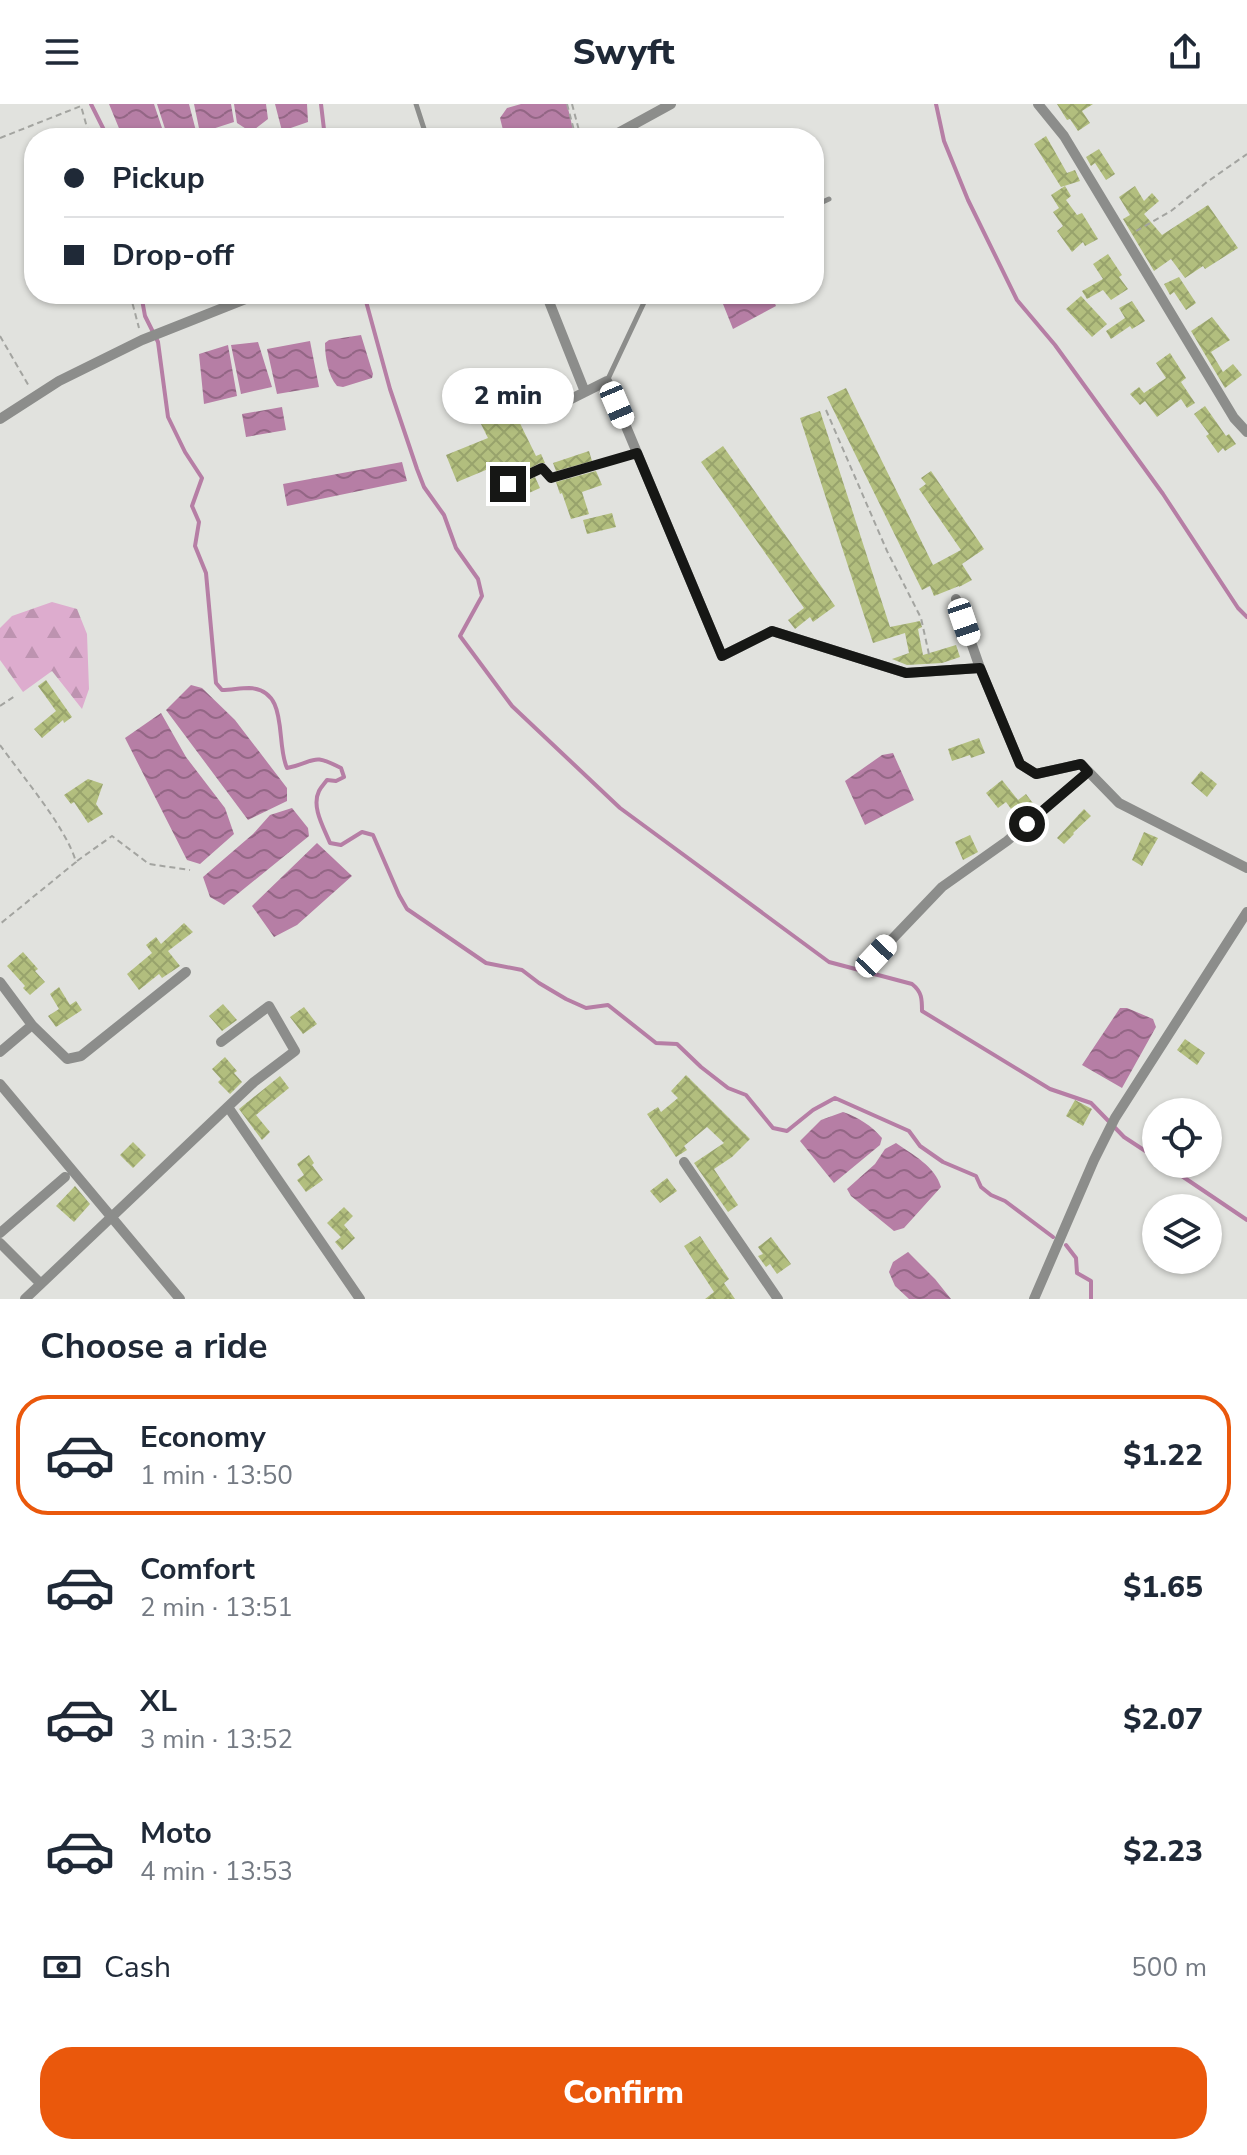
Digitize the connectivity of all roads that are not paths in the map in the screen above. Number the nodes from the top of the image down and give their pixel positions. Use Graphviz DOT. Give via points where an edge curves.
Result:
graph roads {
  1 [pos="416,104"];
  2 [pos="1038,104"];
  3 [pos="666,105"];
  4 [pos="424,128"];
  5 [pos="626,128"];
  6 [pos="829,199"];
  7 [pos="824,201"];
  8 [pos="233,304"];
  9 [pos="550,304"];
  10 [pos="643,304"];
  11 [pos="607,381"];
  12 [pos="585,392"];
  13 [pos="561,404"];
  14 [pos="0,419"];
  15 [pos="1247,432"];
  16 [pos="637,453"];
  17 [pos="508,484"];
  18 [pos="956,599"];
  19 [pos="980,668"];
  20 [pos="1088,772"];
  21 [pos="1247,868"];
  22 [pos="1247,912"];
  23 [pos="876,956"];
  24 [pos="186,972"];
  25 [pos="0,982"];
  26 [pos="32,1025"];
  27 [pos="221,1042"];
  28 [pos="0,1052"];
  29 [pos="0,1084"];
  30 [pos="228,1107"];
  31 [pos="684,1162"];
  32 [pos="65,1177"];
  33 [pos="0,1233"];
  34 [pos="0,1243"];
  35 [pos="41,1284"];
  36 [pos="25,1299"];
  37 [pos="180,1299"];
  38 [pos="360,1299"];
  39 [pos="778,1299"];
  40 [pos="1034,1299"];
  1 -- 4 [label="lane"];
  2 -- 15 [label="street" via="1064,136"];
  3 -- 5 [label="street"];
  6 -- 7 [label="lane"];
  8 -- 14 [label="street" via="59,381"];
  9 -- 12 [label="street"];
  10 -- 11 [label="lane"];
  11 -- 12 [label="street"];
  11 -- 16 [label="street"];
  12 -- 13 [label="street"];
  16 -- 17 [label="lane" via="551,478 542,468"];
  16 -- 19 [label="street" via="722,656 772,631 906,673"];
  18 -- 19 [label="street"];
  19 -- 20 [label="street" via="1020,764 1036,774 1081,764"];
  20 -- 21 [label="street" via="1119,803"];
  20 -- 23 [label="street" via="1007,841 942,887"];
  22 -- 40 [label="street" via="1115,1118"];
  24 -- 26 [label="street" via="81,1056 67,1059"];
  25 -- 26 [label="street"];
  26 -- 28 [label="street"];
  27 -- 30 [label="street" via="269,1006 295,1051"];
  29 -- 37 [label="street"];
  30 -- 35 [label="street"];
  30 -- 38 [label="street"];
  31 -- 39 [label="street"];
  32 -- 33 [label="street"];
  34 -- 35 [label="street"];
  35 -- 36 [label="street"];
}
